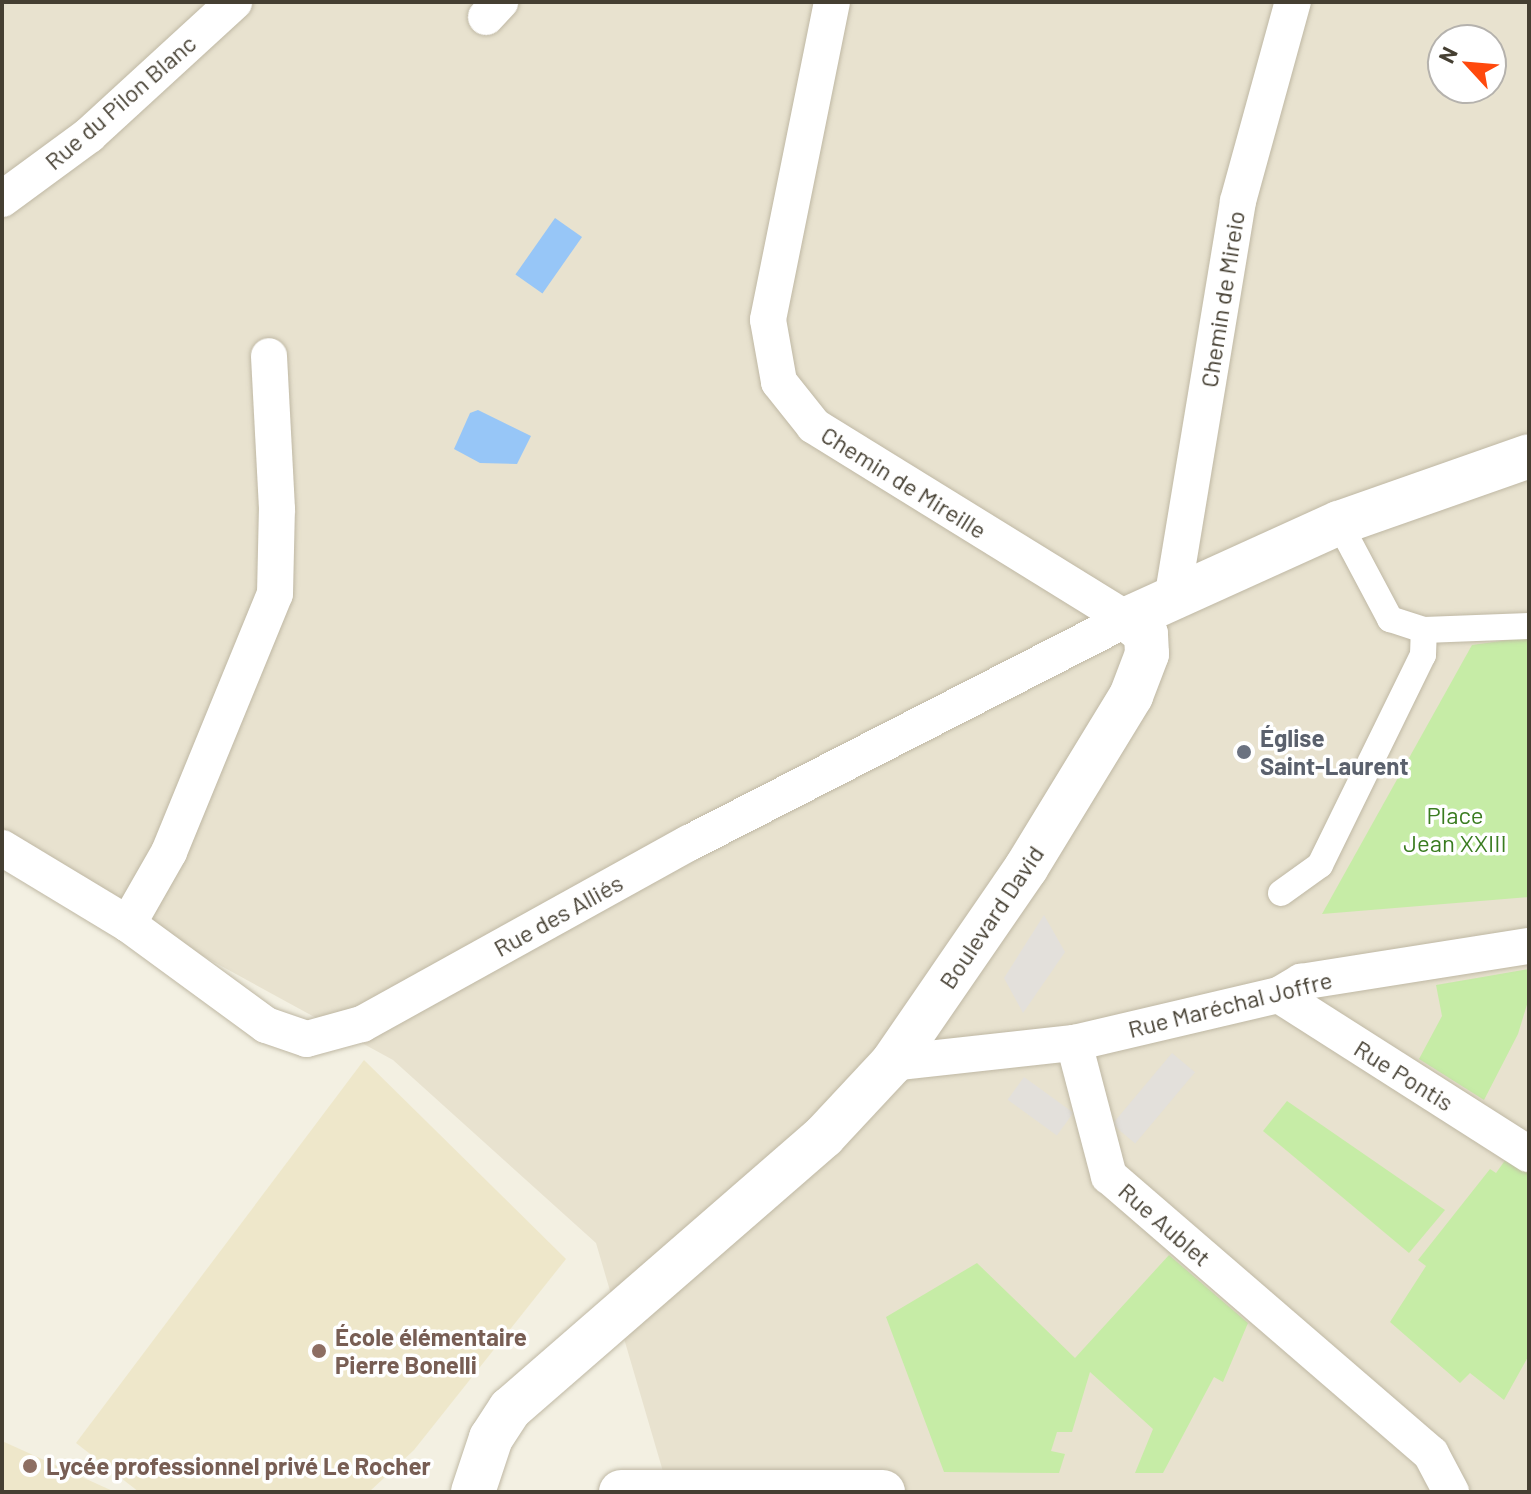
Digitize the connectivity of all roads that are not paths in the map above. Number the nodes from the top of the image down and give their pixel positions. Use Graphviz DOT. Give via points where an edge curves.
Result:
graph roads {
  1 [pos="234,2"];
  2 [pos="832,2"];
  3 [pos="1293,2"];
  4 [pos="2,199"];
  5 [pos="269,356"];
  6 [pos="1529,456"];
  7 [pos="1339,523"];
  8 [pos="1172,600"];
  9 [pos="1127,619"];
  10 [pos="1529,626"];
  11 [pos="1424,630"];
  12 [pos="2,848"];
  13 [pos="1281,893"];
  14 [pos="128,924"];
  15 [pos="1529,946"];
  16 [pos="1279,995"];
  17 [pos="1074,1043"];
  18 [pos="892,1063"];
  19 [pos="1529,1154"];
  20 [pos="473,1492"];
  21 [pos="621,1492"];
  22 [pos="883,1492"];
  23 [pos="1451,1492"];
  1 -- 4 [label="street, Rue du Pilon Blanc" via="89,135"];
  2 -- 9 [label="street, Chemin de Mireille" via="768,320 779,382 814,426"];
  3 -- 8 [label="street, Chemin de Mireio" via="1238,201"];
  5 -- 14 [label="street" via="277,509 275,594 169,852"];
  6 -- 7 [label="street"];
  7 -- 8 [label="street"];
  7 -- 11 [label="street" via="1390,619"];
  8 -- 9 [label="street"];
  9 -- 14 [label="street, Rue des Alliés" via="689,843 362,1024 307,1039 266,1025"];
  9 -- 18 [label="street, Boulevard David" via="1146,634 1131,696 1026,868"];
  10 -- 11 [label="street"];
  11 -- 13 [label="street" via="1423,655 1320,865"];
  12 -- 14 [label="street, Rue des Alliés"];
  15 -- 16 [label="street, Rue Maréchal Joffre" via="1301,982"];
  16 -- 17 [label="street, Rue Maréchal Joffre"];
  16 -- 19 [label="street, Rue Pontis"];
  17 -- 18 [label="street"];
  17 -- 23 [label="street, Rue Aublet" via="1109,1176 1431,1454"];
  18 -- 20 [label="street, Boulevard David" via="824,1136 510,1409 491,1438"];
  21 -- 22 [label="street"];
}
